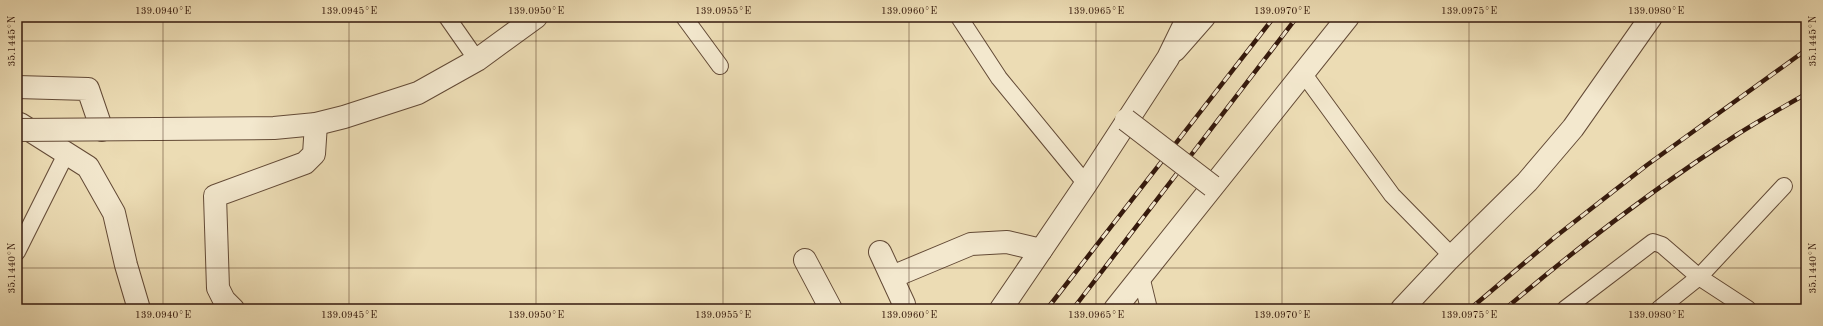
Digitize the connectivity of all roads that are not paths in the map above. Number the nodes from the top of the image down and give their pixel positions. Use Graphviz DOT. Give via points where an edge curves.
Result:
graph roads {
  1 [pos="447,17"];
  2 [pos="536,17"];
  3 [pos="684,17"];
  4 [pos="959,17"];
  5 [pos="1188,17"];
  6 [pos="1204,17"];
  7 [pos="1348,17"];
  8 [pos="1651,17"];
  9 [pos="1168,58"];
  10 [pos="477,60"];
  11 [pos="720,66"];
  12 [pos="1303,73"];
  13 [pos="17,87"];
  14 [pos="1126,120"];
  15 [pos="17,122"];
  16 [pos="316,124"];
  17 [pos="17,130"];
  18 [pos="102,130"];
  19 [pos="66,154"];
  20 [pos="1086,184"];
  21 [pos="1212,186"];
  22 [pos="1784,186"];
  23 [pos="1041,250"];
  24 [pos="17,252"];
  25 [pos="880,252"];
  26 [pos="1452,256"];
  27 [pos="805,260"];
  28 [pos="1141,276"];
  29 [pos="892,277"];
  30 [pos="1698,277"];
  31 [pos="904,304"];
  32 [pos="139,309"];
  33 [pos="233,309"];
  34 [pos="831,309"];
  35 [pos="1001,309"];
  36 [pos="1115,309"];
  37 [pos="1149,309"];
  38 [pos="1402,309"];
  39 [pos="1565,309"];
  40 [pos="1659,309"];
  41 [pos="1748,309"];
  1 -- 10 [label="lane"];
  2 -- 10 [label="street"];
  3 -- 11 [label="lane"];
  4 -- 20 [label="lane" via="999,78"];
  5 -- 9 [label="street"];
  6 -- 9 [label="street"];
  7 -- 12 [label="street"];
  8 -- 26 [label="street" via="1574,128 1527,182"];
  9 -- 14 [label="street"];
  10 -- 16 [label="street" via="418,93"];
  12 -- 21 [label="street"];
  12 -- 26 [label="lane" via="1392,195"];
  13 -- 18 [label="street" via="88,89"];
  14 -- 20 [label="street"];
  14 -- 21 [label="street, bridge"];
  15 -- 19 [label="street"];
  16 -- 18 [label="street, bridge" via="274,128"];
  16 -- 33 [label="street" via="314,154 305,163 215,196 218,288 224,300"];
  17 -- 18 [label="street, bridge"];
  19 -- 24 [label="lane"];
  19 -- 32 [label="street" via="88,167 114,213"];
  20 -- 23 [label="street"];
  21 -- 28 [label="street"];
  22 -- 30 [label="lane"];
  23 -- 29 [label="street" via="1007,242 971,244"];
  23 -- 35 [label="street"];
  25 -- 29 [label="street"];
  26 -- 38 [label="street"];
  27 -- 34 [label="street"];
  28 -- 36 [label="street"];
  28 -- 37 [label="lane"];
  29 -- 31 [label="street"];
  30 -- 39 [label="lane" via="1662,245 1653,242"];
  30 -- 40 [label="lane"];
  30 -- 41 [label="lane"];
}
